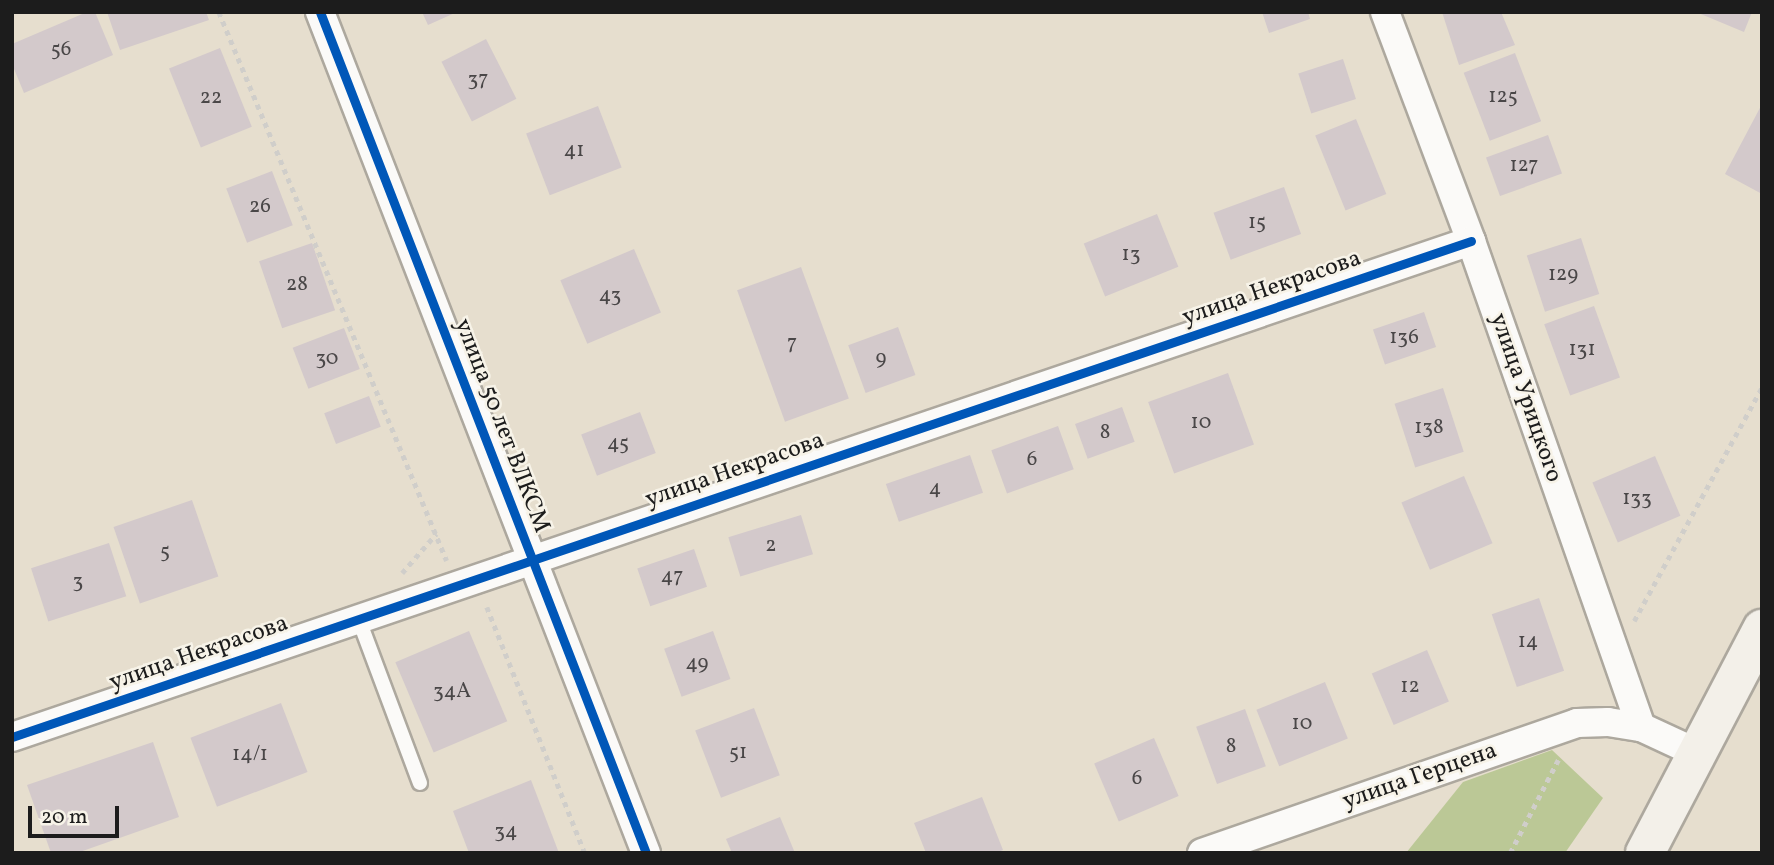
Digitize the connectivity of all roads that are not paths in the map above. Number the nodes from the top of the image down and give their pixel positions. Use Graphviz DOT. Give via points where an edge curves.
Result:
graph roads {
  1 [pos="320,12"];
  2 [pos="1385,12"];
  3 [pos="1471,241"];
  4 [pos="533,561"];
  5 [pos="359,620"];
  6 [pos="1762,629"];
  7 [pos="1641,727"];
  8 [pos="12,737"];
  9 [pos="1697,753"];
  10 [pos="420,783"];
  11 [pos="646,853"];
  12 [pos="1202,853"];
  13 [pos="1644,853"];
  1 -- 4 [label="street, улица 50 лет ВЛКСМ"];
  2 -- 3 [label="street, улица Урицкого"];
  3 -- 4 [label="street, улица Некрасова"];
  3 -- 7 [label="street, улица Урицкого"];
  4 -- 5 [label="street, улица Некрасова"];
  4 -- 11 [label="street, улица 50 лет ВЛКСМ"];
  5 -- 8 [label="street, улица Некрасова"];
  5 -- 10 [label="lane"];
  6 -- 9 [label="main road"];
  7 -- 9 [label="street"];
  7 -- 12 [label="street, улица Герцена" via="1577,723"];
  9 -- 13 [label="main road"];
}
